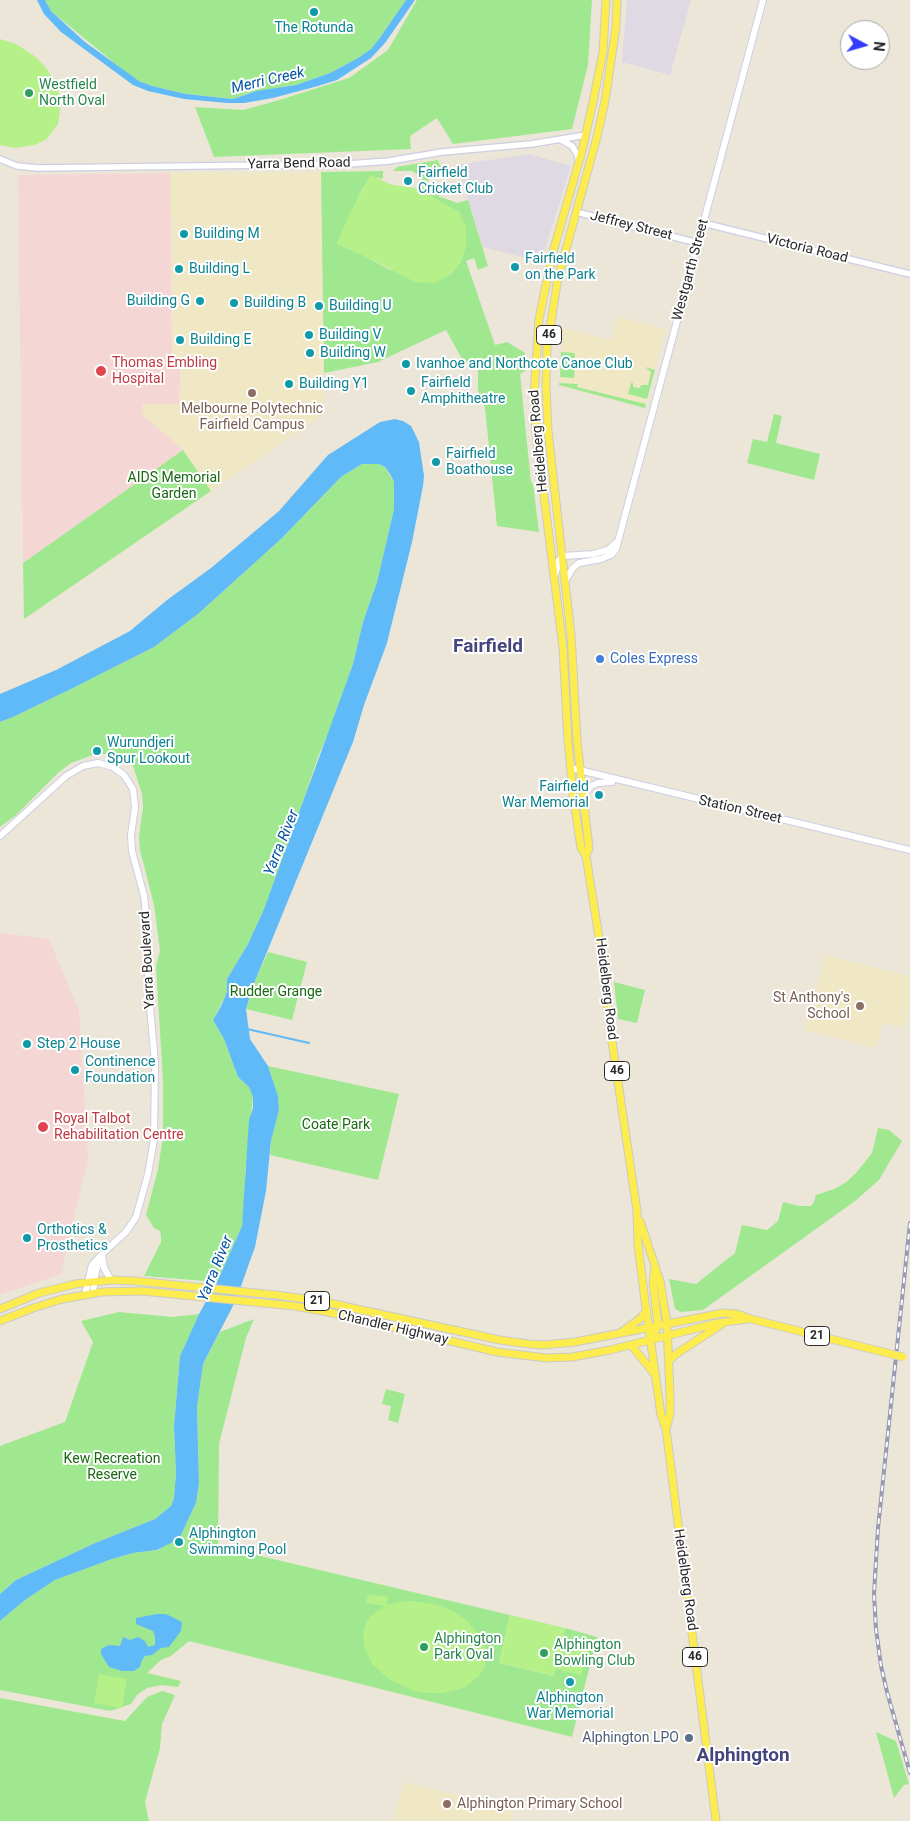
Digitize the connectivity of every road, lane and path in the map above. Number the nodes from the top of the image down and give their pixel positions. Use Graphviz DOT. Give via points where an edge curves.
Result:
graph roads {
  1 [pos="606,0"];
  2 [pos="617,0"];
  3 [pos="763,0"];
  4 [pos="586,135"];
  5 [pos="597,137"];
  6 [pos="560,140"];
  7 [pos="0,159"];
  8 [pos="579,162"];
  9 [pos="565,209"];
  10 [pos="576,212"];
  11 [pos="703,223"];
  12 [pos="698,243"];
  13 [pos="910,274"];
  14 [pos="558,514"];
  15 [pos="547,516"];
  16 [pos="563,556"];
  17 [pos="593,557"];
  18 [pos="554,576"];
  19 [pos="566,582"];
  20 [pos="571,768"];
  21 [pos="580,772"];
  22 [pos="623,782"];
  23 [pos="583,796"];
  24 [pos="0,836"];
  25 [pos="910,850"];
  26 [pos="586,856"];
  27 [pos="637,1211"];
  28 [pos="644,1231"];
  29 [pos="101,1255"];
  30 [pos="642,1261"];
  31 [pos="655,1266"];
  32 [pos="111,1280"];
  33 [pos="91,1282"];
  34 [pos="89,1294"];
  35 [pos="0,1309"];
  36 [pos="646,1310"];
  37 [pos="751,1319"];
  38 [pos="0,1321"];
  39 [pos="726,1321"];
  40 [pos="667,1323"];
  41 [pos="658,1325"];
  42 [pos="649,1327"];
  43 [pos="620,1333"];
  44 [pos="668,1335"];
  45 [pos="651,1340"];
  46 [pos="631,1345"];
  47 [pos="907,1358"];
  48 [pos="670,1360"];
  49 [pos="656,1376"];
  50 [pos="666,1429"];
  51 [pos="716,1821"];
  1 -- 4 [label="main road, Heidelberg Road / 46" via="603,52"];
  2 -- 5 [label="main road, Heidelberg Road / 46" via="611,68"];
  3 -- 11 [label="main road, Westgarth Street"];
  4 -- 5 [label="main road, Yarra Bend Road"];
  4 -- 6 [label="street, Yarra Bend Road"];
  4 -- 8 [label="main road, Heidelberg Road / 46"];
  5 -- 10 [label="main road, Heidelberg Road / 46"];
  6 -- 7 [label="street, Yarra Bend Road" via="348,164 38,168 17,166"];
  6 -- 8 [label="street" via="572,146"];
  8 -- 9 [label="main road, Heidelberg Road / 46"];
  9 -- 10 [label="main road, Jeffrey Street"];
  9 -- 15 [label="main road, Heidelberg Road / 46" via="545,284 536,350 536,432"];
  10 -- 12 [label="street, Jeffrey Street"];
  10 -- 14 [label="main road, Heidelberg Road / 46" via="558,278 547,347 548,431"];
  11 -- 12 [label="main road, Westgarth Street"];
  11 -- 13 [label="street, Victoria Road"];
  12 -- 17 [label="main road, Westgarth Street" via="618,540 609,552"];
  14 -- 15 [label="main road"];
  14 -- 16 [label="main road, Heidelberg Road / 46"];
  15 -- 18 [label="main road, Heidelberg Road / 46"];
  16 -- 17 [label="main road, Westgarth Street"];
  16 -- 18 [label="main road"];
  16 -- 19 [label="main road, Heidelberg Road / 46"];
  17 -- 19 [label="main road, Westgarth Street" via="573,568"];
  18 -- 20 [label="main road, Heidelberg Road / 46" via="563,648"];
  19 -- 21 [label="main road, Heidelberg Road / 46"];
  20 -- 21 [label="main road, Station Street"];
  20 -- 26 [label="main road, Heidelberg Road / 46" via="581,848"];
  21 -- 22 [label="main road, Station Street"];
  21 -- 23 [label="main road, Heidelberg Road / 46"];
  22 -- 23 [label="main road" via="598,783"];
  22 -- 25 [label="main road, Station Street"];
  23 -- 26 [label="main road, Heidelberg Road / 46" via="589,848"];
  24 -- 29 [label="main road, Yarra Boulevard" via="66,776 83,766 98,763 113,767 124,775 133,789 135,807 131,843 144,896 148,932 148,984 155,1063 154,1139 136,1217 126,1232"];
  26 -- 27 [label="main road, Heidelberg Road / 46"];
  27 -- 28 [label="main road, Heidelberg Road / 46"];
  27 -- 30 [label="main road, Heidelberg Road / 46"];
  28 -- 30 [label="main road"];
  28 -- 31 [label="main road, Heidelberg Road / 46"];
  29 -- 32 [label="main road"];
  29 -- 33 [label="main road, Yarra Boulevard" via="91,1266"];
  30 -- 31 [label="main road"];
  30 -- 36 [label="main road, Heidelberg Road / 46"];
  31 -- 40 [label="main road, Heidelberg Road / 46"];
  31 -- 41 [label="main road" via="653,1282"];
  32 -- 33 [label="main road, Chandler Highway / 21"];
  32 -- 43 [label="main road, Chandler Highway / 21" via="320,1301 529,1344 570,1343"];
  33 -- 34 [label="main road, Yarra Boulevard"];
  33 -- 35 [label="main road, Chandler Highway / 21" via="39,1292"];
  34 -- 38 [label="main road, Chandler Highway / 21" via="42,1304"];
  34 -- 46 [label="main road, Chandler Highway / 21" via="131,1291 272,1303 328,1312 524,1356 572,1357"];
  36 -- 42 [label="main road, Heidelberg Road / 46"];
  36 -- 43 [label="main road" via="642,1317"];
  37 -- 39 [label="main road, 21"];
  37 -- 40 [label="main road, 21" via="717,1313"];
  37 -- 47 [label="main road, 21, bridge"];
  39 -- 44 [label="main road, 21"];
  39 -- 48 [label="main road"];
  40 -- 41 [label="main road, Chandler Highway / 21"];
  40 -- 44 [label="main road, Heidelberg Road / 46"];
  41 -- 42 [label="main road, Chandler Highway / 21"];
  41 -- 45 [label="main road"];
  42 -- 43 [label="main road, Chandler Highway / 21"];
  42 -- 45 [label="main road, Heidelberg Road / 46"];
  44 -- 45 [label="main road, Chandler Highway / 21"];
  44 -- 48 [label="main road, Heidelberg Road / 46"];
  45 -- 46 [label="main road, Chandler Highway / 21"];
  45 -- 49 [label="main road, Heidelberg Road / 46"];
  46 -- 49 [label="main road"];
  48 -- 50 [label="main road, Heidelberg Road / 46" via="670,1414"];
  49 -- 50 [label="main road, Heidelberg Road / 46" via="661,1416"];
  50 -- 51 [label="main road, Heidelberg Road / 46"];
}
